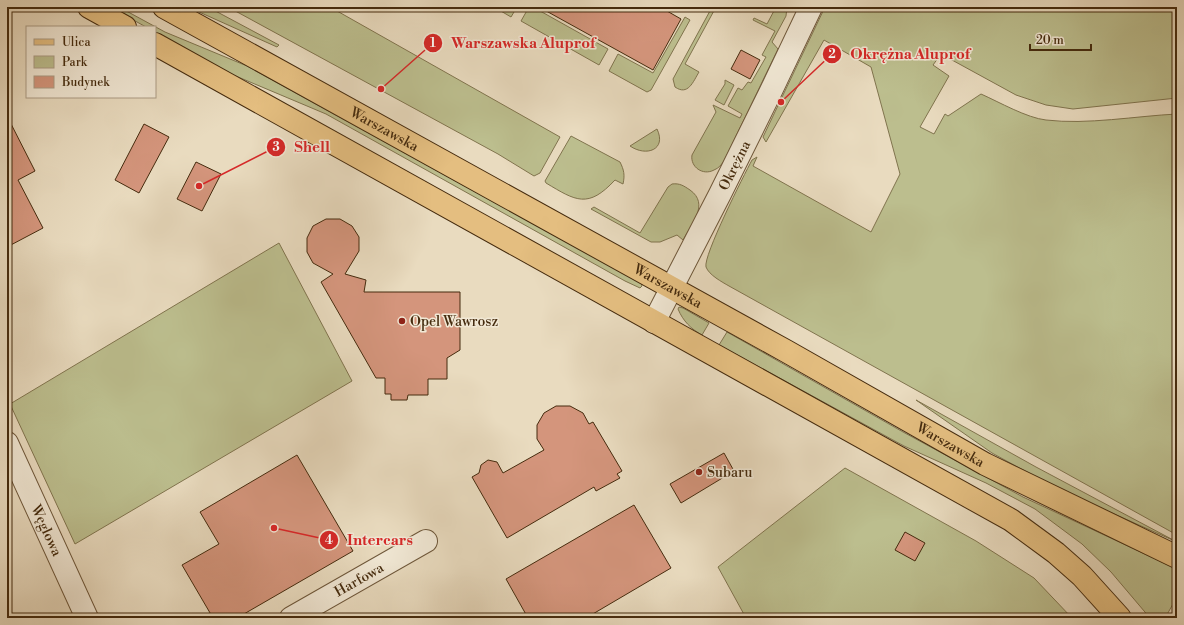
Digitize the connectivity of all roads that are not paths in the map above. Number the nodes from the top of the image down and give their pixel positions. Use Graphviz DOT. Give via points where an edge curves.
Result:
graph roads {
  1 [pos="89,7"];
  2 [pos="164,7"];
  3 [pos="811,7"];
  4 [pos="123,26"];
  5 [pos="156,45"];
  6 [pos="671,288"];
  7 [pos="654,322"];
  8 [pos="7,443"];
  9 [pos="426,541"];
  10 [pos="1177,557"];
  11 [pos="87,618"];
  12 [pos="291,618"];
  13 [pos="1120,618"];
  1 -- 4 [label="main road"];
  2 -- 6 [label="main road, Warszawska"];
  3 -- 6 [label="street, Okrężna"];
  5 -- 7 [label="main road"];
  6 -- 7 [label="street, Okrężna"];
  6 -- 10 [label="main road, Warszawska" via="986,464"];
  7 -- 13 [label="main road" via="1011,520 1082,576"];
  8 -- 11 [label="street, Węglowa"];
  9 -- 12 [label="street, Harfowa"];
}
